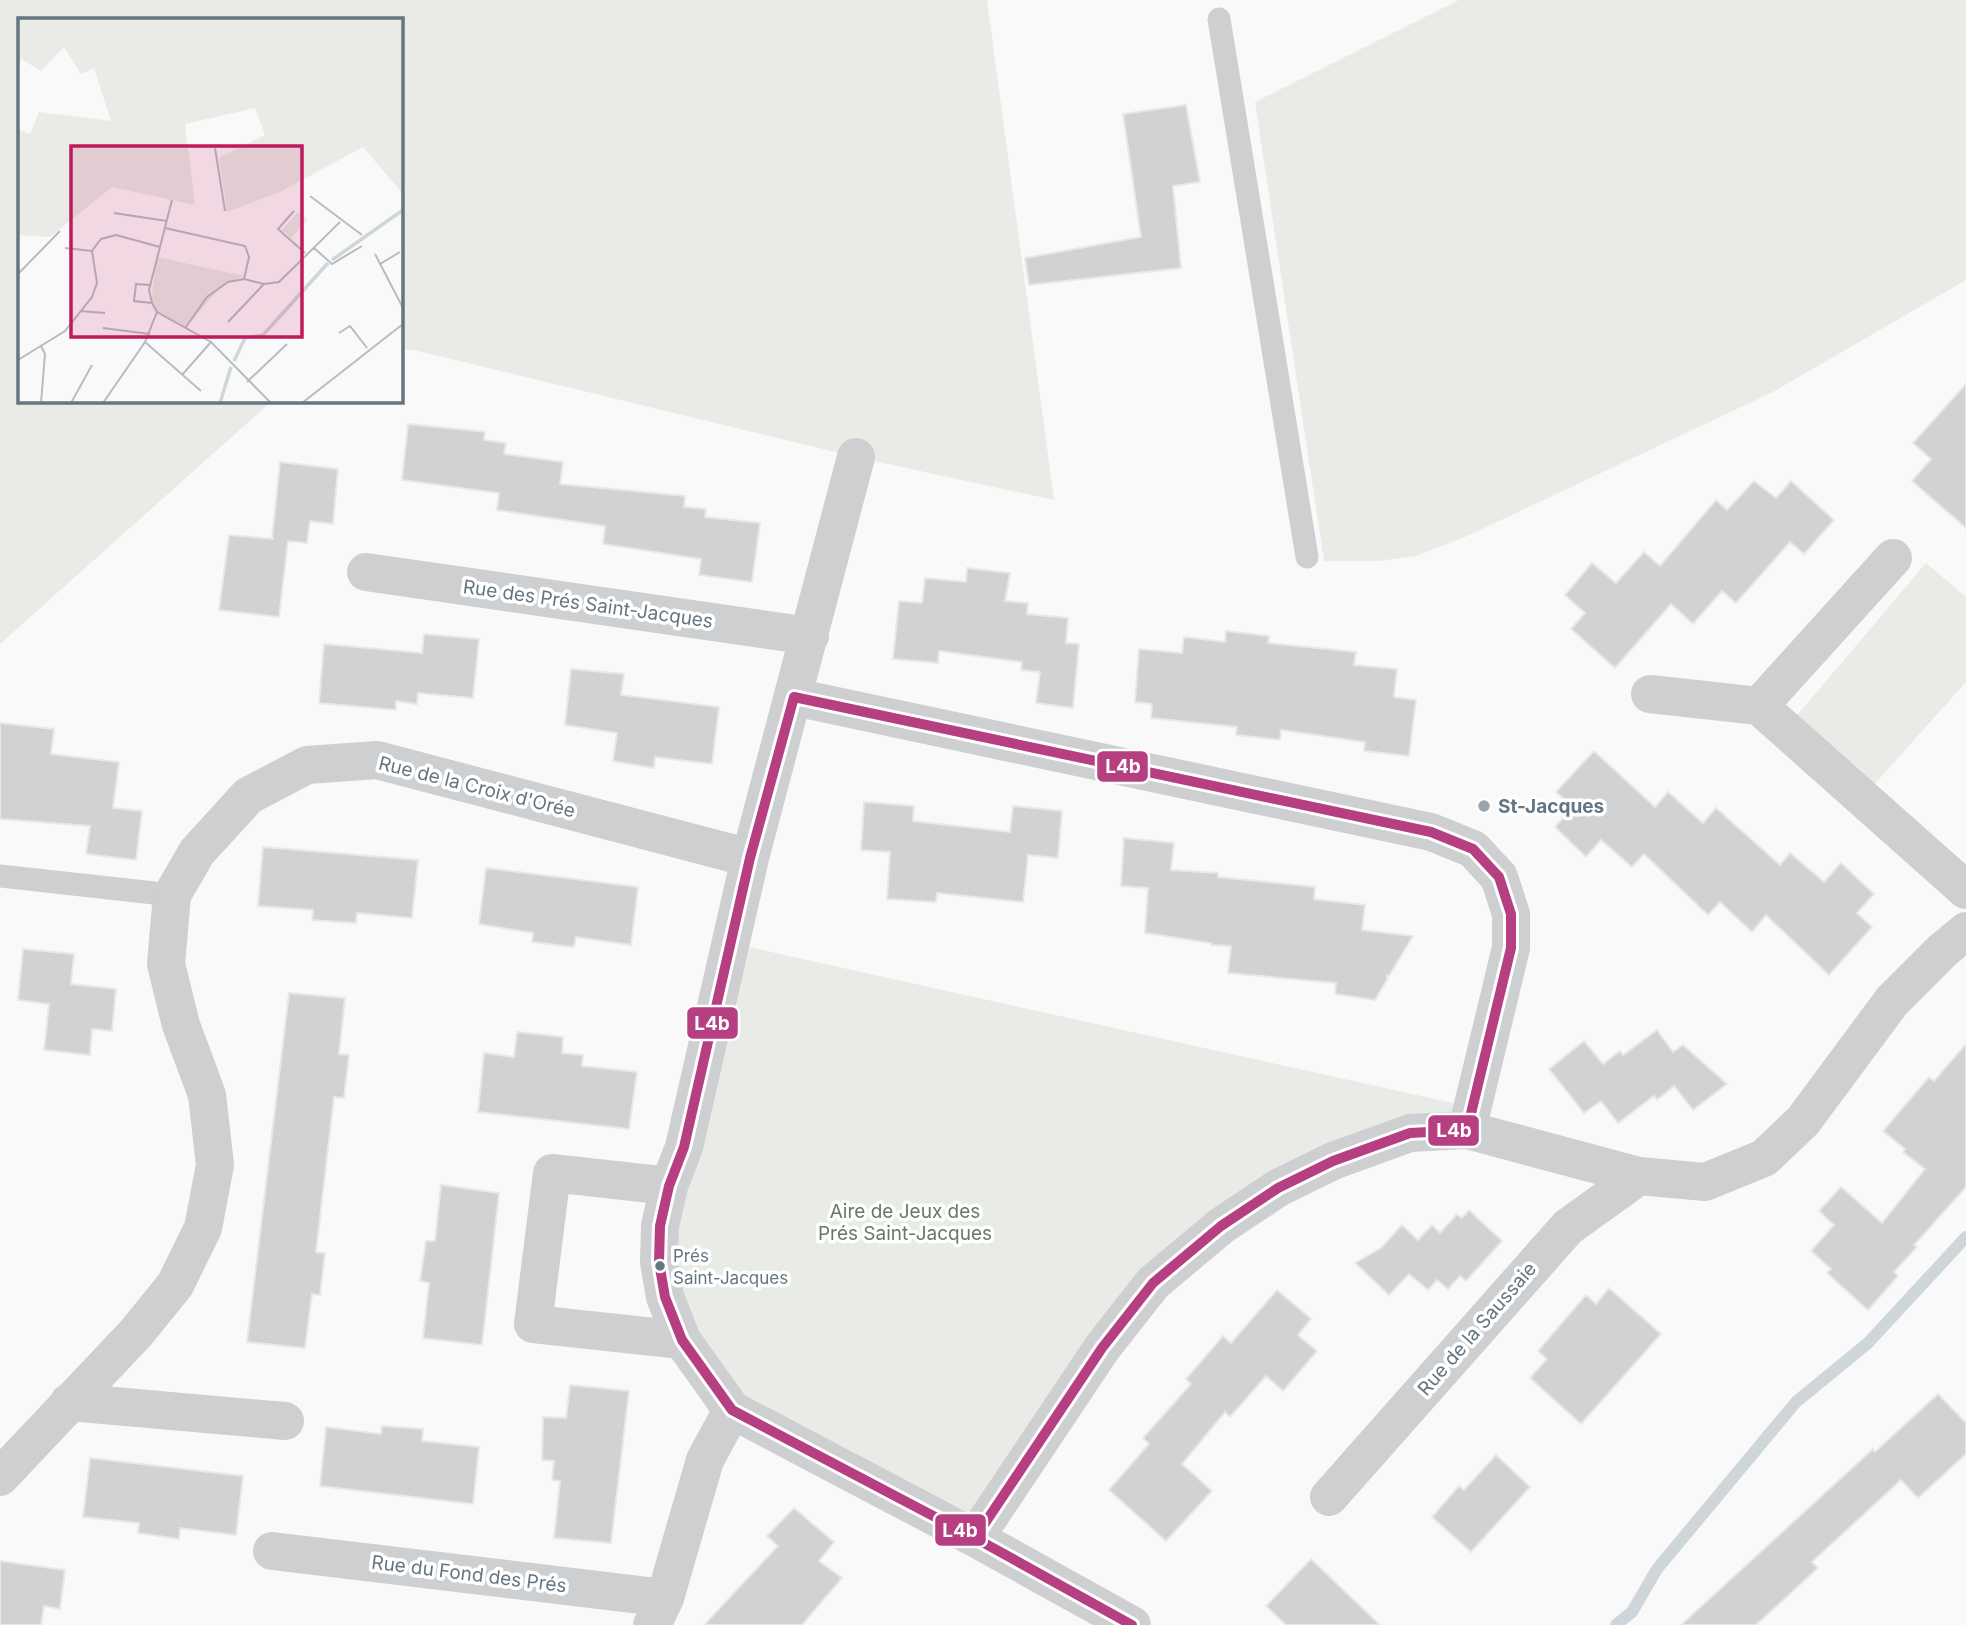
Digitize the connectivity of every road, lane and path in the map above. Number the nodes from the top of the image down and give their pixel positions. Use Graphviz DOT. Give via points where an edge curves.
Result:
graph roads {
  1 [pos="1219,19"];
  2 [pos="856,457"];
  3 [pos="1307,557"];
  4 [pos="1893,558"];
  5 [pos="366,572"];
  6 [pos="810,636"];
  7 [pos="1650,694"];
  8 [pos="794,697"];
  9 [pos="1759,706"];
  10 [pos="750,858"];
  11 [pos="0,876"];
  12 [pos="1966,890"];
  13 [pos="172,895"];
  14 [pos="1966,931"];
  15 [pos="1467,1130"];
  16 [pos="1639,1177"];
  17 [pos="669,1186"];
  18 [pos="682,1340"];
  19 [pos="69,1402"];
  20 [pos="732,1410"];
  21 [pos="285,1421"];
  22 [pos="0,1477"];
  23 [pos="1329,1497"];
  24 [pos="975,1538"];
  25 [pos="272,1551"];
  26 [pos="658,1611"];
  27 [pos="1132,1625"];
  1 -- 3 [label="lane"];
  2 -- 6 [label="street"];
  4 -- 9 [label="street"];
  5 -- 6 [label="street, Rue des Prés Saint-Jacques"];
  6 -- 8 [label="street"];
  7 -- 9 [label="street"];
  8 -- 10 [label="street"];
  8 -- 15 [label="street" via="1431,832 1473,849 1499,877 1511,914 1511,948"];
  9 -- 12 [label="street"];
  10 -- 13 [label="street, Rue de la Croix d'Orée" via="377,760 307,765 248,796 197,852"];
  10 -- 17 [label="street" via="684,1147"];
  11 -- 13 [label="lane"];
  13 -- 19 [label="street, Rue de la Croix d'Orée" via="166,964 181,1025 207,1095 215,1165 203,1228 175,1285"];
  14 -- 16 [label="street" via="1892,1001 1803,1121 1764,1158 1705,1182"];
  15 -- 16 [label="street"];
  15 -- 24 [label="street" via="1410,1133 1334,1161 1278,1188 1211,1234 1153,1283 1102,1348"];
  16 -- 23 [label="street, Rue de la Saussaie" via="1568,1227"];
  17 -- 18 [label="street" via="660,1226 659,1262 665,1297"];
  17 -- 18 [label="street" via="552,1173 533,1324"];
  18 -- 20 [label="street"];
  19 -- 21 [label="street"];
  19 -- 22 [label="street, Rue de la Croix d'Orée"];
  20 -- 24 [label="street"];
  20 -- 26 [label="street, Rue du Fond des Prés" via="705,1460"];
  24 -- 27 [label="street"];
  25 -- 26 [label="street, Rue du Fond des Prés"];
}
